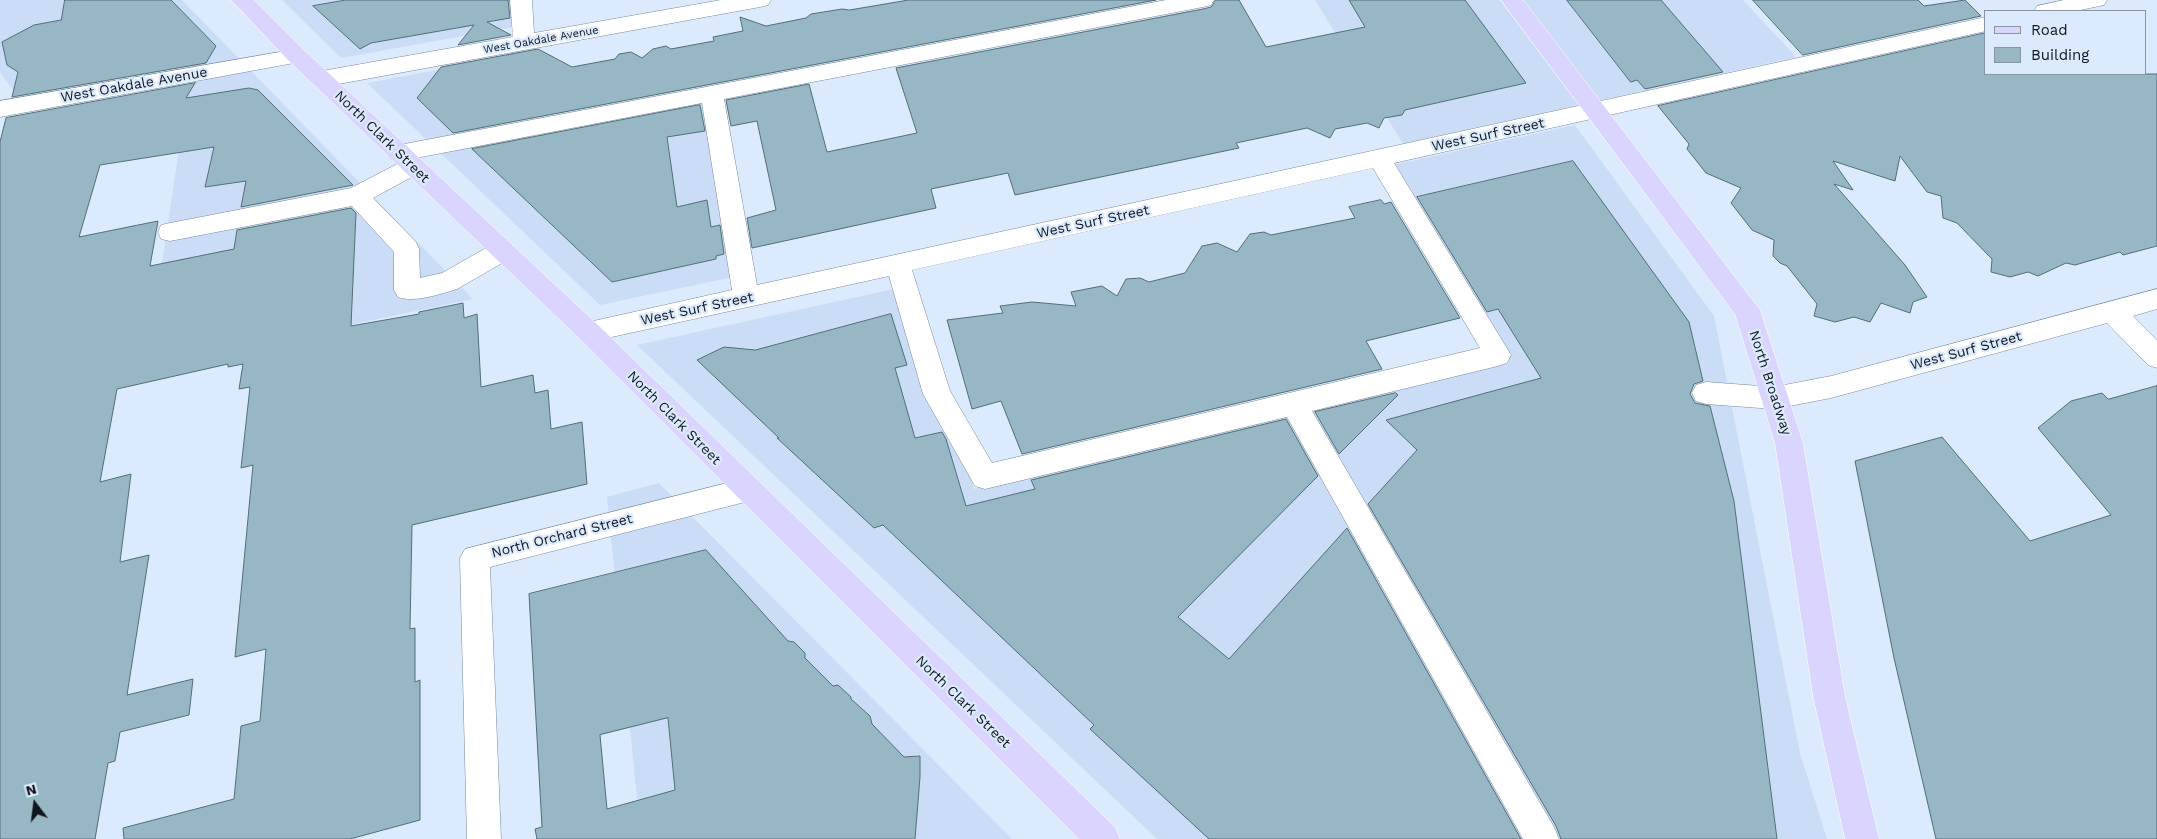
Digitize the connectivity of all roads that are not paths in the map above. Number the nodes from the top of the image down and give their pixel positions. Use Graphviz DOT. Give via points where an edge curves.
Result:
graph roads {
  1 [pos="242,0"];
  2 [pos="522,0"];
  3 [pos="760,0"];
  4 [pos="1202,0"];
  5 [pos="1512,0"];
  6 [pos="2096,0"];
  7 [pos="2050,10"];
  8 [pos="1984,24"];
  9 [pos="524,43"];
  10 [pos="297,56"];
  11 [pos="322,79"];
  12 [pos="712,94"];
  13 [pos="0,109"];
  14 [pos="1596,111"];
  15 [pos="1380,158"];
  16 [pos="406,160"];
  17 [pos="357,196"];
  18 [pos="170,232"];
  19 [pos="502,251"];
  20 [pos="898,264"];
  21 [pos="746,298"];
  22 [pos="2157,300"];
  23 [pos="2112,311"];
  24 [pos="589,332"];
  25 [pos="2157,357"];
  26 [pos="1706,393"];
  27 [pos="1774,398"];
  28 [pos="1294,404"];
  29 [pos="747,490"];
  30 [pos="484,839"];
  31 [pos="1103,839"];
  32 [pos="1542,839"];
  33 [pos="1862,839"];
  1 -- 10 [label="main road, North Clark Street"];
  2 -- 9 [label="street"];
  3 -- 9 [label="street, West Oakdale Avenue"];
  4 -- 12 [label="street"];
  5 -- 14 [label="main road, North Broadway"];
  6 -- 7 [label="street"];
  8 -- 14 [label="street, West Surf Street"];
  9 -- 11 [label="street, West Oakdale Avenue"];
  10 -- 11 [label="main road, North Clark Street"];
  10 -- 13 [label="street, West Oakdale Avenue"];
  11 -- 16 [label="main road, North Clark Street"];
  12 -- 16 [label="street"];
  12 -- 21 [label="street"];
  14 -- 15 [label="street, West Surf Street"];
  14 -- 27 [label="main road, North Broadway" via="1747,310"];
  15 -- 20 [label="street, West Surf Street"];
  15 -- 28 [label="street" via="1498,355"];
  16 -- 17 [label="street"];
  16 -- 19 [label="main road, North Clark Street"];
  17 -- 18 [label="street"];
  17 -- 19 [label="street" via="407,249 407,290 448,282"];
  19 -- 24 [label="main road, North Clark Street"];
  20 -- 21 [label="street, West Surf Street"];
  20 -- 28 [label="street" via="937,394 985,477"];
  21 -- 24 [label="street, West Surf Street"];
  22 -- 23 [label="street, West Surf Street"];
  23 -- 25 [label="street"];
  23 -- 27 [label="street, West Surf Street" via="1831,387"];
  24 -- 29 [label="main road, North Clark Street"];
  26 -- 27 [label="street, West Surf Street"];
  27 -- 33 [label="main road, North Broadway" via="1789,443 1829,696"];
  28 -- 32 [label="street"];
  29 -- 30 [label="street, North Orchard Street" via="475,558"];
  29 -- 31 [label="main road, North Clark Street"];
}
